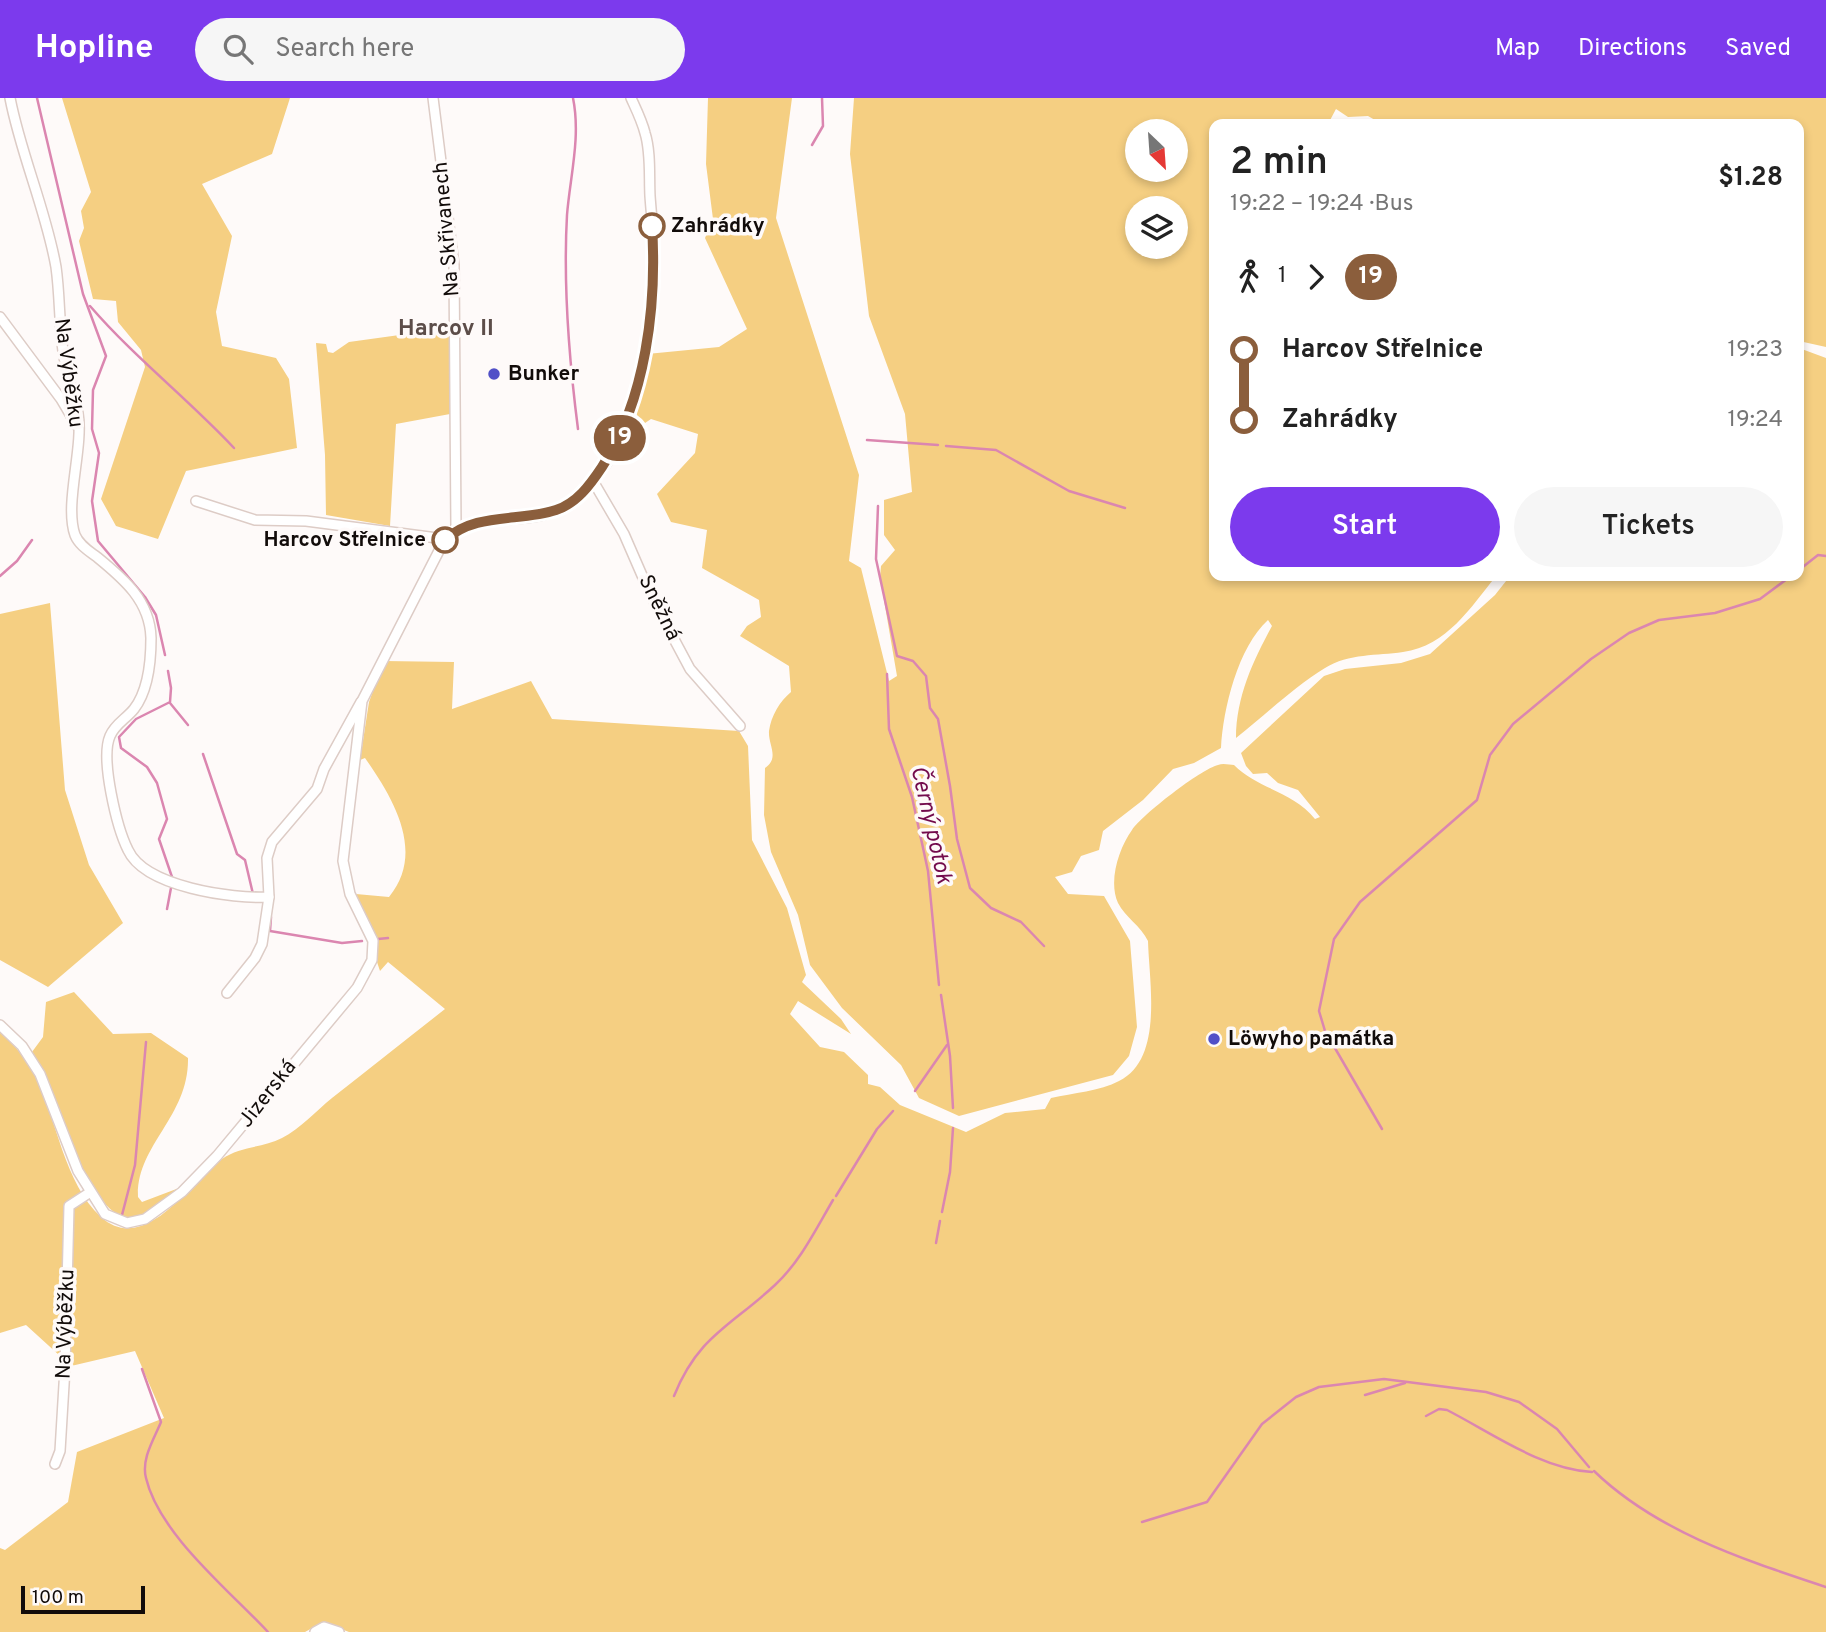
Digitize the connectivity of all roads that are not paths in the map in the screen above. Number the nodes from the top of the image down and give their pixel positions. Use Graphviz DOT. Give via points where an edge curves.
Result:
graph roads {
  1 [pos="10,98"];
  2 [pos="433,98"];
  3 [pos="631,98"];
  4 [pos="0,317"];
  5 [pos="78,427"];
  6 [pos="593,481"];
  7 [pos="196,501"];
  8 [pos="456,529"];
  9 [pos="445,540"];
  10 [pos="362,701"];
  11 [pos="740,726"];
  12 [pos="269,897"];
  13 [pos="227,993"];
  14 [pos="0,1025"];
  15 [pos="89,1193"];
  16 [pos="55,1464"];
  17 [pos="315,1632"];
  18 [pos="339,1632"];
  1 -- 5 [label="street, Na Výběžku" via="55,266 64,355"];
  2 -- 8 [label="street, Na Skřivanech" via="454,265"];
  3 -- 6 [label="street" via="646,135 654,279 632,410"];
  4 -- 5 [label="street"];
  5 -- 12 [label="street, Na Výběžku" via="75,534 82,546 136,594 150,626 143,693 114,728 107,745 110,785 129,853 149,870 179,885"];
  6 -- 8 [label="street" via="557,510"];
  6 -- 11 [label="street, Sněžná" via="691,669"];
  7 -- 9 [label="street" via="255,520 306,521"];
  8 -- 9 [label="street, Jizerská"];
  9 -- 10 [label="street, Jizerská"];
  10 -- 12 [label="street, Jizerská" via="317,789 272,842 267,858"];
  10 -- 15 [label="street, Jizerská" via="343,861 350,894 373,941 367,973 280,1077 253,1117 158,1212 135,1221 115,1220"];
  12 -- 13 [label="street" via="256,958"];
  14 -- 15 [label="street, Jizerská" via="22,1046 40,1074"];
  15 -- 16 [label="street, Na Výběžku" via="69,1206 65,1368 60,1451"];
  17 -- 18 [label="street" via="324,1627"];
}
